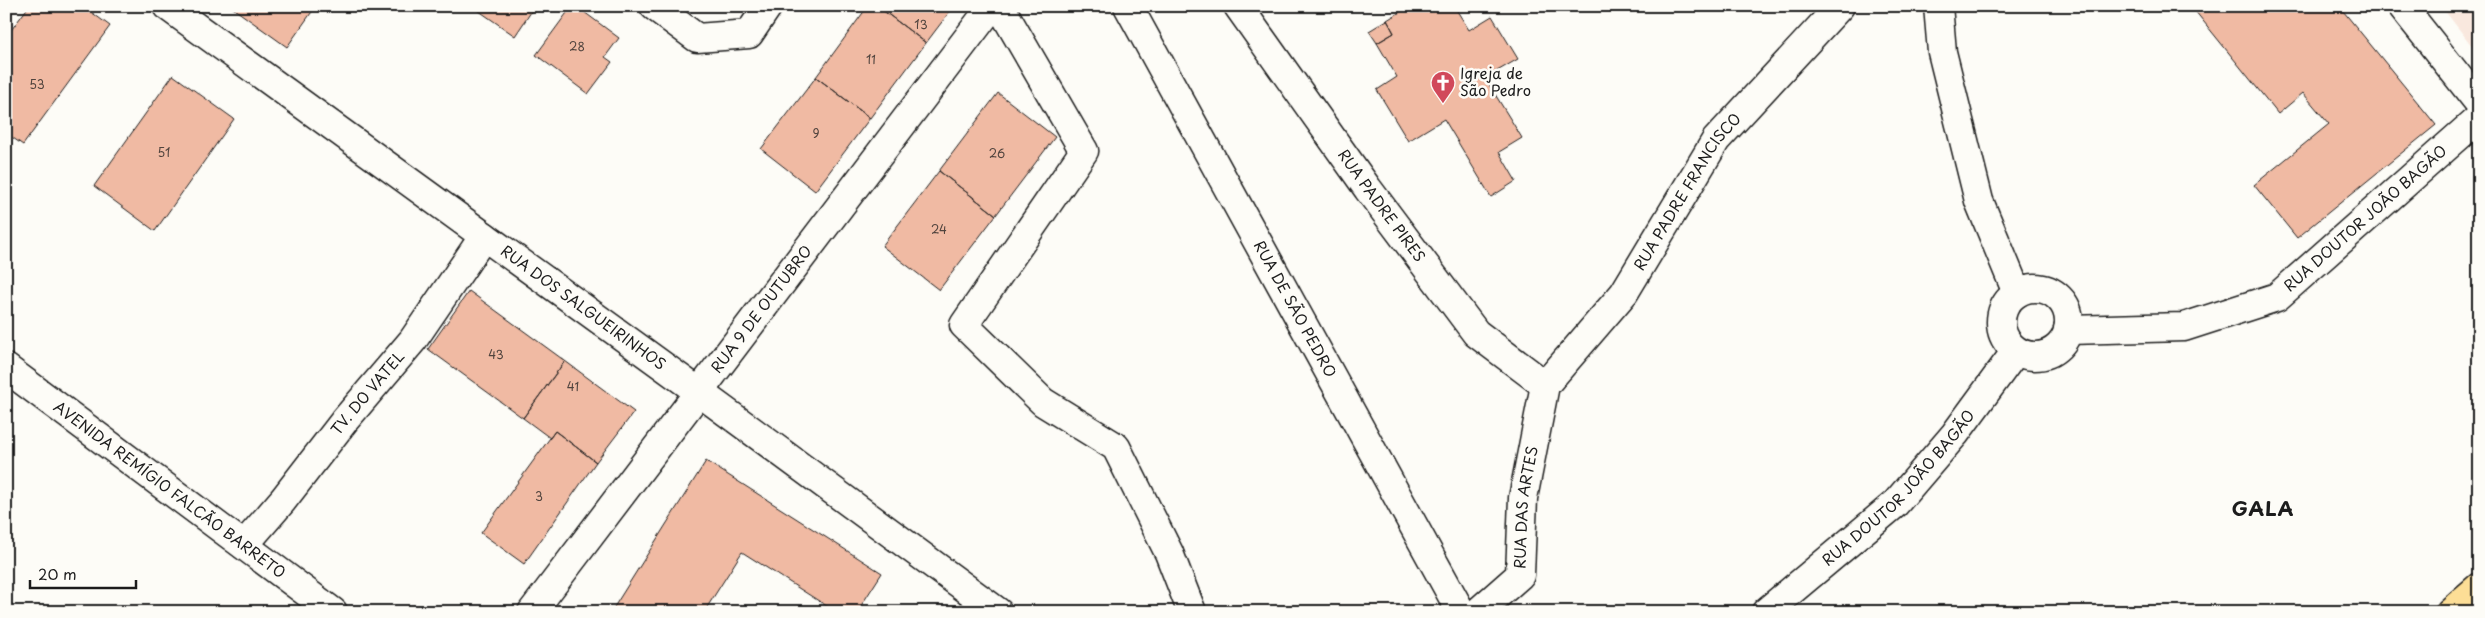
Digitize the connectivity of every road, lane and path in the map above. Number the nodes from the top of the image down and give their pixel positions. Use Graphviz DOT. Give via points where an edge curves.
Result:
graph roads {
  1 [pos="167,6"];
  2 [pos="654,6"];
  3 [pos="768,6"];
  4 [pos="992,6"];
  5 [pos="1000,6"];
  6 [pos="1128,6"];
  7 [pos="1238,6"];
  8 [pos="1840,6"];
  9 [pos="1938,6"];
  10 [pos="2402,6"];
  11 [pos="2479,103"];
  12 [pos="2479,118"];
  13 [pos="484,236"];
  14 [pos="2017,293"];
  15 [pos="2068,330"];
  16 [pos="2016,351"];
  17 [pos="6,368"];
  18 [pos="1545,385"];
  19 [pos="700,392"];
  20 [pos="244,545"];
  21 [pos="2479,587"];
  22 [pos="333,612"];
  23 [pos="532,612"];
  24 [pos="998,612"];
  25 [pos="1192,612"];
  26 [pos="1461,612"];
  27 [pos="1478,612"];
  28 [pos="1766,612"];
  29 [pos="2450,612"];
  1 -- 13 [label="street, RUA DOS SALGUEIRINHOS"];
  2 -- 3 [label="street" via="697,38 749,34"];
  4 -- 19 [label="street, RUA 9 DE OUTUBRO"];
  5 -- 25 [label="street" via="1084,152 964,325 1043,402 1116,447 1169,554"];
  6 -- 26 [label="street, RUA DE SÃO PEDRO"];
  7 -- 18 [label="street, RUA PADRE PIRES" via="1368,189 1476,333"];
  8 -- 18 [label="street, RUA PADRE FRANCISCO" via="1716,140 1624,293"];
  9 -- 14 [label="street" via="1942,52 1979,201"];
  10 -- 11 [label="street"];
  12 -- 15 [label="street, RUA DOUTOR JOÃO BAGÃO" via="2277,297 2184,327"];
  13 -- 19 [label="street, RUA DOS SALGUEIRINHOS"];
  13 -- 20 [label="street, TV. DO VATEL" via="413,340"];
  14 -- 15 [label="street" via="2044,289 2054,294 2063,302 2069,318"];
  14 -- 16 [label="street" via="2008,301 2000,322 2002,333"];
  15 -- 16 [label="street" via="2064,341 2044,356 2032,357"];
  16 -- 28 [label="street, RUA DOUTOR JOÃO BAGÃO" via="1955,434 1895,504"];
  17 -- 20 [label="street, AVENIDA REMÍGIO FALCÃO BARRETO"];
  18 -- 27 [label="street, RUA DAS ARTES" via="1523,498 1520,576"];
  19 -- 23 [label="street, RUA 9 DE OUTUBRO"];
  19 -- 24 [label="street, RUA DOS SALGUEIRINHOS"];
  20 -- 22 [label="street, AVENIDA REMÍGIO FALCÃO BARRETO"];
  21 -- 29 [label="main road"];
}
